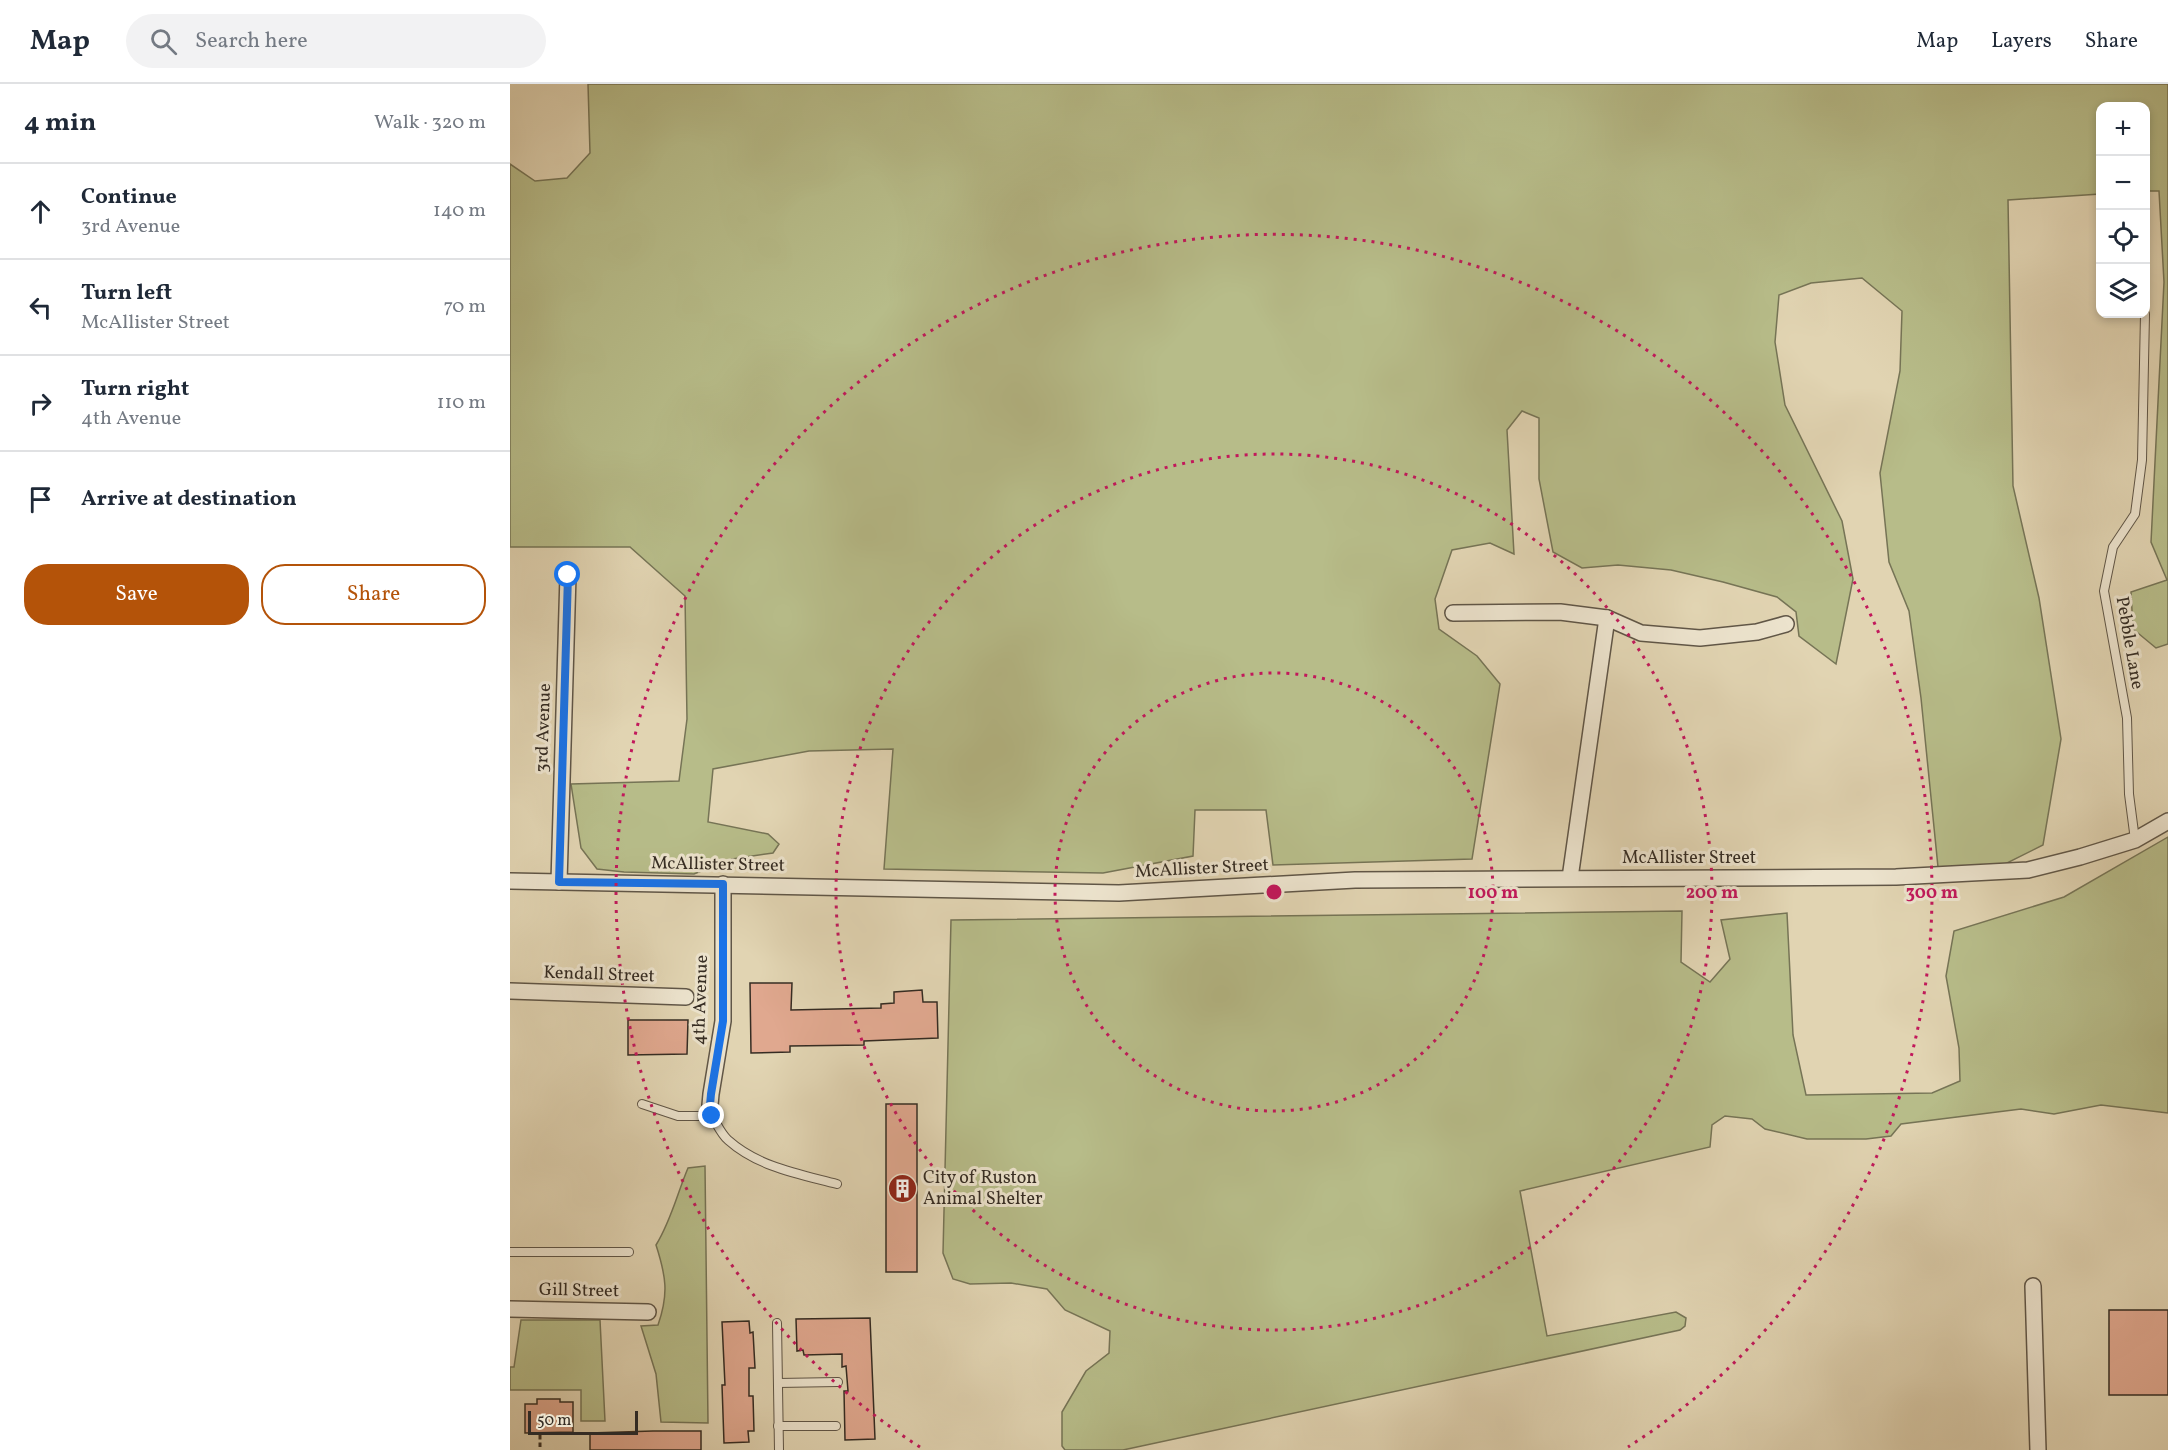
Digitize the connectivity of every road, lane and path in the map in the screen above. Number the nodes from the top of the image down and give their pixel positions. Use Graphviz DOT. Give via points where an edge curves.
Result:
graph roads {
  1 [pos="2145,318"];
  2 [pos="568,575"];
  3 [pos="1452,612"];
  4 [pos="1607,618"];
  5 [pos="1786,624"];
  6 [pos="2168,821"];
  7 [pos="2135,840"];
  8 [pos="1570,878"];
  9 [pos="510,881"];
  10 [pos="559,882"];
  11 [pos="723,884"];
  12 [pos="510,991"];
  13 [pos="686,998"];
  14 [pos="642,1104"];
  15 [pos="712,1116"];
  16 [pos="837,1184"];
  17 [pos="510,1252"];
  18 [pos="629,1252"];
  19 [pos="2033,1286"];
  20 [pos="510,1309"];
  21 [pos="648,1312"];
  22 [pos="777,1323"];
  23 [pos="838,1382"];
  24 [pos="778,1383"];
  25 [pos="778,1426"];
  26 [pos="836,1426"];
  27 [pos="540,1435"];
  28 [pos="540,1450"];
  29 [pos="779,1450"];
  30 [pos="2038,1450"];
  1 -- 7 [label="lane, Pebble Lane" via="2142,460 2135,514 2113,547 2104,591 2127,718"];
  2 -- 10 [label="street, 3rd Avenue"];
  3 -- 4 [label="street" via="1560,612"];
  4 -- 5 [label="street" via="1641,633 1700,638 1757,632"];
  4 -- 8 [label="street"];
  6 -- 7 [label="street, McAllister Street"];
  7 -- 8 [label="street, McAllister Street" via="2028,870 1896,877"];
  8 -- 11 [label="street, McAllister Street" via="1355,880 1119,893"];
  9 -- 10 [label="street, McAllister Street"];
  10 -- 11 [label="street, McAllister Street"];
  11 -- 15 [label="street, 4th Avenue" via="723,1021 711,1094"];
  12 -- 13 [label="street, Kendall Street"];
  14 -- 15 [label="lane" via="678,1116"];
  15 -- 16 [label="lane" via="726,1139 754,1159"];
  17 -- 18 [label="lane"];
  19 -- 30 [label="street"];
  20 -- 21 [label="street, Gill Street"];
  22 -- 24 [label="lane"];
  23 -- 24 [label="lane"];
  24 -- 25 [label="lane"];
  25 -- 26 [label="lane"];
  25 -- 29 [label="lane"];
  27 -- 28 [label="path"];
}
